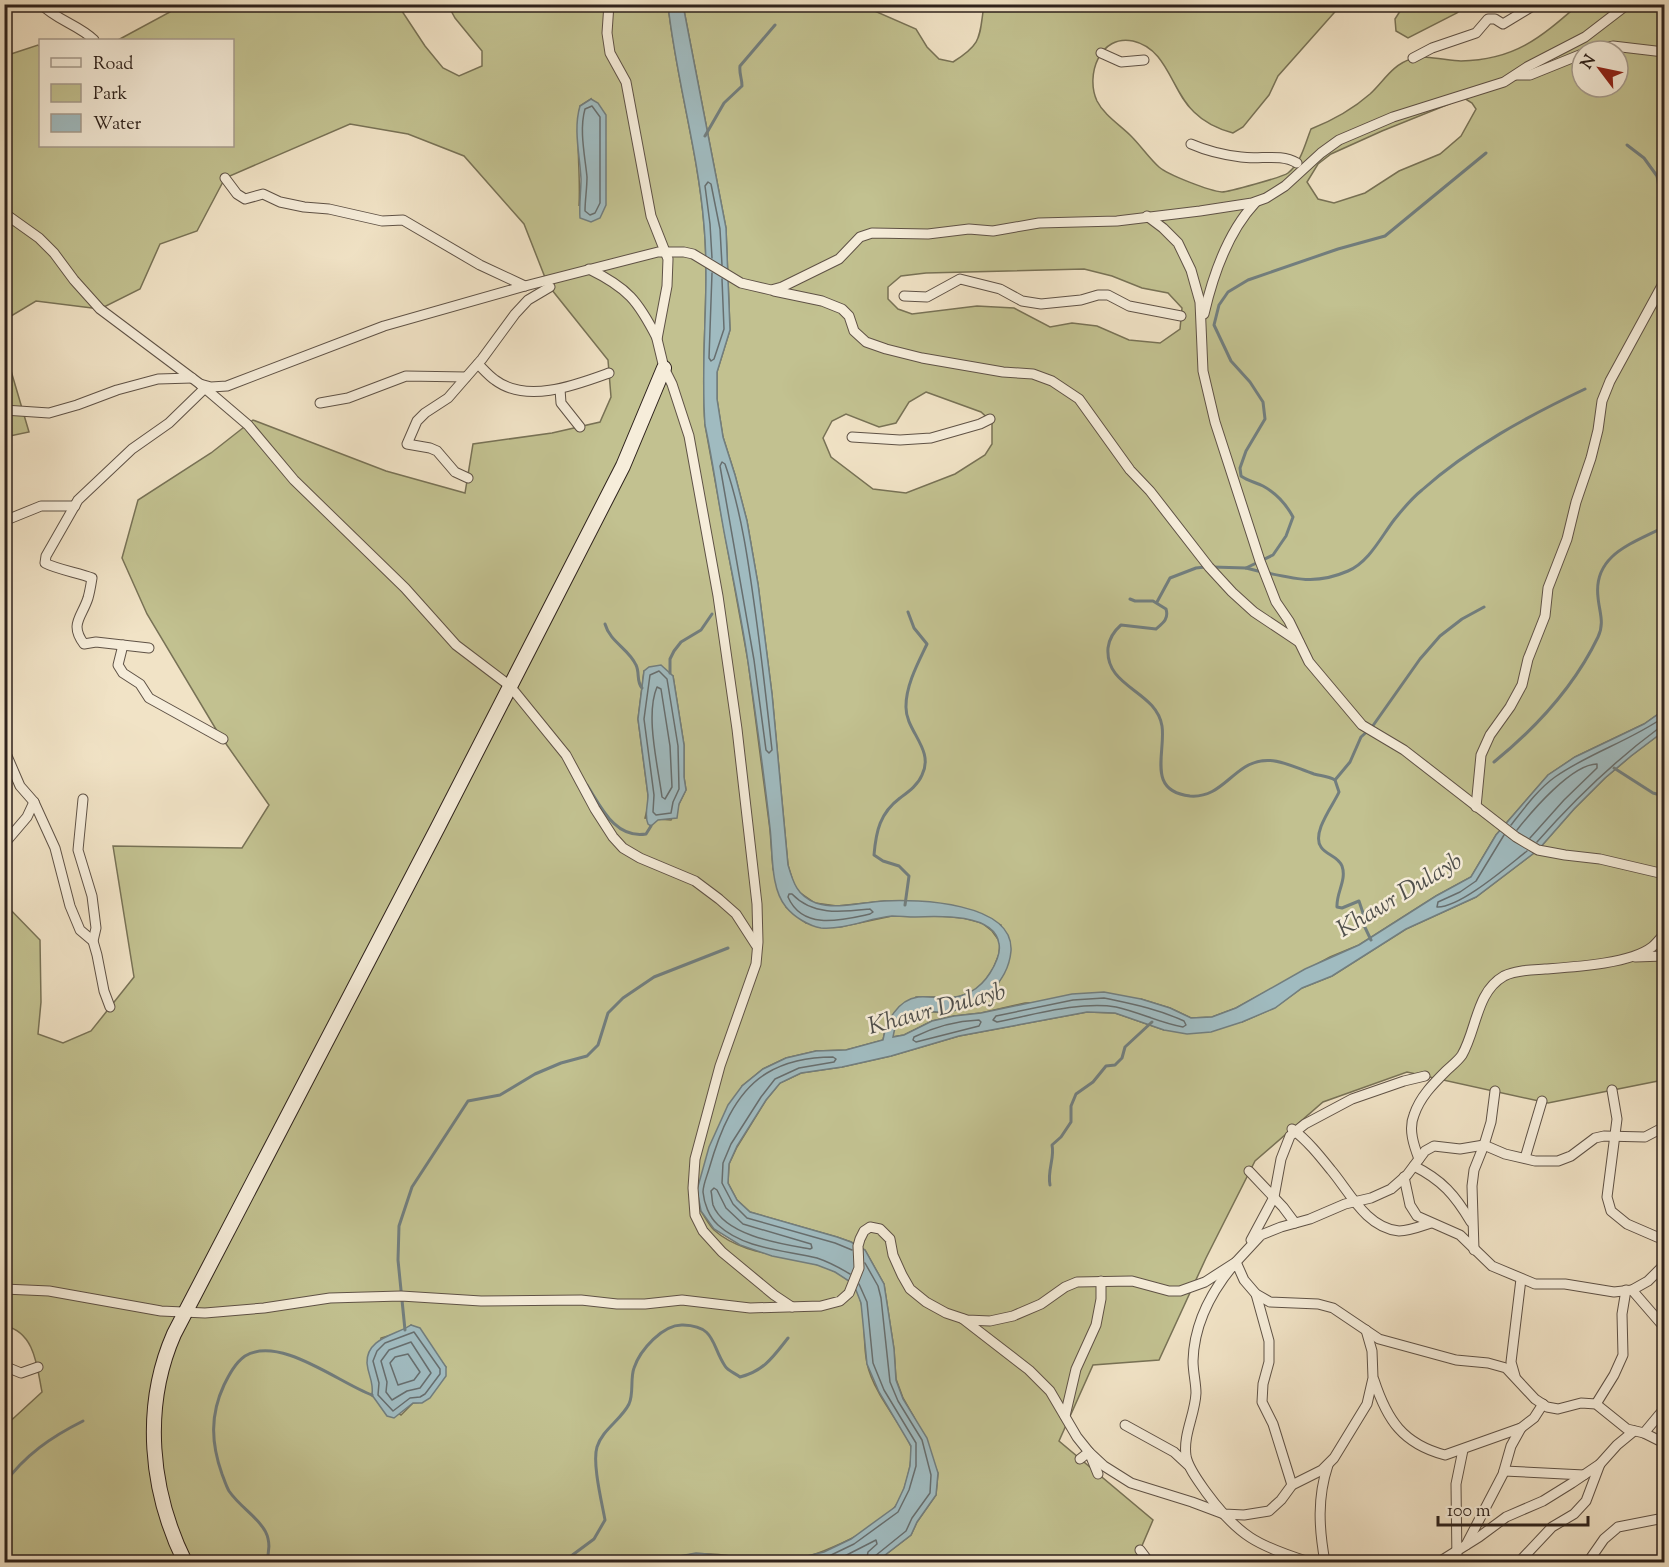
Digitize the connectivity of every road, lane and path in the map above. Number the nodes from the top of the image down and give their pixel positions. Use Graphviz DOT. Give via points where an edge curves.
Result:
graph roads {
  1 [pos="10,4"];
  2 [pos="41,4"];
  3 [pos="609,4"];
  4 [pos="1536,4"];
  5 [pos="1628,4"];
  6 [pos="4,15"];
  7 [pos="93,39"];
  8 [pos="1630,48"];
  9 [pos="1665,52"];
  10 [pos="1101,53"];
  11 [pos="1413,58"];
  12 [pos="1570,59"];
  13 [pos="1144,60"];
  14 [pos="1514,75"];
  15 [pos="1191,144"];
  16 [pos="1297,163"];
  17 [pos="225,178"];
  18 [pos="1257,201"];
  19 [pos="4,213"];
  20 [pos="1147,216"];
  21 [pos="665,252"];
  22 [pos="589,269"];
  23 [pos="1665,282"];
  24 [pos="525,286"];
  25 [pos="550,287"];
  26 [pos="771,290"];
  27 [pos="903,296"];
  28 [pos="1181,316"];
  29 [pos="1201,325"];
  30 [pos="657,339"];
  31 [pos="478,364"];
  32 [pos="664,368"];
  33 [pos="609,373"];
  34 [pos="466,377"];
  35 [pos="199,384"];
  36 [pos="560,389"];
  37 [pos="320,404"];
  38 [pos="4,410"];
  39 [pos="990,419"];
  40 [pos="580,427"];
  41 [pos="852,437"];
  42 [pos="468,478"];
  43 [pos="75,506"];
  44 [pos="4,521"];
  45 [pos="1299,642"];
  46 [pos="123,645"];
  47 [pos="149,648"];
  48 [pos="510,686"];
  49 [pos="223,739"];
  50 [pos="4,749"];
  51 [pos="83,799"];
  52 [pos="33,802"];
  53 [pos="1476,807"];
  54 [pos="4,844"];
  55 [pos="1665,874"];
  56 [pos="1665,934"];
  57 [pos="93,941"];
  58 [pos="757,948"];
  59 [pos="1630,957"];
  60 [pos="1665,957"];
  61 [pos="110,1007"];
  62 [pos="1425,1076"];
  63 [pos="1612,1090"];
  64 [pos="1495,1091"];
  65 [pos="1542,1101"];
  66 [pos="1665,1127"];
  67 [pos="1294,1130"];
  68 [pos="1615,1136"];
  69 [pos="1485,1145"];
  70 [pos="1525,1158"];
  71 [pos="1416,1163"];
  72 [pos="1250,1171"];
  73 [pos="1404,1177"];
  74 [pos="1274,1197"];
  75 [pos="1354,1202"];
  76 [pos="1295,1223"];
  77 [pos="1431,1223"];
  78 [pos="1472,1224"];
  79 [pos="1665,1240"];
  80 [pos="1247,1248"];
  81 [pos="1474,1250"];
  82 [pos="1236,1262"];
  83 [pos="1665,1265"];
  84 [pos="1521,1279"];
  85 [pos="1101,1281"];
  86 [pos="4,1289"];
  87 [pos="1629,1290"];
  88 [pos="1256,1294"];
  89 [pos="792,1307"];
  90 [pos="186,1312"];
  91 [pos="961,1318"];
  92 [pos="1664,1325"];
  93 [pos="1366,1330"];
  94 [pos="4,1366"];
  95 [pos="38,1367"];
  96 [pos="1373,1378"];
  97 [pos="1516,1378"];
  98 [pos="1543,1404"];
  99 [pos="1596,1404"];
  100 [pos="1665,1409"];
  101 [pos="1065,1416"];
  102 [pos="1125,1425"];
  103 [pos="1521,1428"];
  104 [pos="1639,1432"];
  105 [pos="1665,1443"];
  106 [pos="1463,1449"];
  107 [pos="1089,1452"];
  108 [pos="1080,1459"];
  109 [pos="1600,1464"];
  110 [pos="1328,1465"];
  111 [pos="1192,1468"];
  112 [pos="1504,1471"];
  113 [pos="1098,1474"];
  114 [pos="1584,1475"];
  115 [pos="1292,1485"];
  116 [pos="1224,1514"];
  117 [pos="1665,1518"];
  118 [pos="1466,1546"];
  119 [pos="1140,1550"];
  120 [pos="1457,1558"];
  121 [pos="184,1563"];
  122 [pos="1149,1563"];
  123 [pos="1309,1563"];
  124 [pos="1325,1563"];
  125 [pos="1439,1563"];
  126 [pos="1519,1563"];
  127 [pos="1526,1563"];
  128 [pos="1538,1563"];
  129 [pos="1588,1563"];
  1 -- 6 [label="street"];
  2 -- 7 [label="street"];
  3 -- 21 [label="street" via="610,53 626,82 651,216"];
  4 -- 11 [label="street" via="1503,24 1488,19 1476,33"];
  5 -- 14 [label="street" via="1585,37"];
  8 -- 9 [label="street"];
  10 -- 13 [label="street" via="1121,62"];
  12 -- 14 [label="street" via="1530,75"];
  14 -- 18 [label="street" via="1504,82 1393,117 1339,140 1286,186"];
  15 -- 16 [label="street" via="1209,152 1283,158"];
  17 -- 24 [label="street" via="245,199 263,194 304,207 382,221 403,220"];
  18 -- 20 [label="street" via="1228,208"];
  18 -- 29 [label="street" via="1232,233"];
  19 -- 35 [label="street" via="39,238 100,309"];
  20 -- 26 [label="street" via="1117,221 1039,223 993,231 872,233 860,237 839,259"];
  20 -- 29 [label="street" via="1178,243 1200,302"];
  21 -- 22 [label="street"];
  21 -- 26 [label="street" via="693,254 741,283"];
  21 -- 30 [label="street" via="667,286"];
  22 -- 24 [label="street"];
  22 -- 30 [label="street" via="629,293"];
  23 -- 53 [label="street" via="1602,401 1591,458 1548,588 1545,616 1522,685 1481,755"];
  24 -- 35 [label="street" via="384,326 227,386"];
  25 -- 31 [label="street" via="528,300"];
  26 -- 45 [label="street" via="842,309 854,331 866,342 886,350 1034,374 1052,381 1079,399 1130,470 1232,592"];
  27 -- 28 [label="street" via="927,297 960,279 1000,288 1022,301 1041,304 1108,295 1129,306"];
  29 -- 45 [label="street" via="1203,371 1227,460 1276,602"];
  30 -- 32 [label="street"];
  31 -- 34 [label="street"];
  31 -- 36 [label="street" via="496,381 523,391"];
  32 -- 48 [label="main road" via="622,466"];
  32 -- 58 [label="street" via="689,436 718,596 757,904"];
  33 -- 36 [label="street"];
  34 -- 37 [label="street" via="406,376"];
  34 -- 42 [label="street" via="448,398 417,421 407,444 437,451 455,472"];
  35 -- 38 [label="street" via="158,380 49,413"];
  35 -- 43 [label="street" via="169,423 132,448"];
  35 -- 48 [label="street" via="248,425 294,480 405,588 456,645"];
  36 -- 40 [label="street" via="561,403"];
  39 -- 41 [label="street" via="931,438"];
  43 -- 44 [label="street" via="41,506"];
  43 -- 46 [label="street" via="45,562 92,578 88,600 77,624 84,644"];
  45 -- 53 [label="street" via="1354,718 1404,750"];
  46 -- 47 [label="street"];
  46 -- 49 [label="street" via="118,665 140,684 149,698"];
  48 -- 58 [label="street" via="566,755 613,837 632,853 695,881 720,899 736,914"];
  48 -- 90 [label="main road"];
  50 -- 52 [label="street" via="20,786"];
  51 -- 57 [label="street" via="78,850 93,896"];
  52 -- 54 [label="street" via="27,817"];
  52 -- 57 [label="street" via="55,848 80,930"];
  53 -- 55 [label="street" via="1538,850"];
  56 -- 59 [label="street" via="1650,948"];
  57 -- 61 [label="street"];
  58 -- 89 [label="street" via="756,964 720,1066 695,1159 695,1215 722,1252"];
  59 -- 60 [label="street"];
  59 -- 71 [label="street" via="1524,971 1506,975 1493,984 1484,996 1461,1057 1431,1086 1413,1118"];
  62 -- 67 [label="street" via="1352,1099"];
  63 -- 68 [label="street" via="1617,1119"];
  64 -- 69 [label="street"];
  65 -- 70 [label="street"];
  66 -- 68 [label="street" via="1645,1137"];
  67 -- 74 [label="street" via="1285,1145"];
  67 -- 75 [label="street" via="1333,1171"];
  68 -- 70 [label="street" via="1595,1138 1558,1161"];
  68 -- 79 [label="street" via="1607,1197 1611,1211 1627,1224"];
  69 -- 70 [label="street"];
  69 -- 71 [label="street" via="1460,1149 1434,1146"];
  69 -- 78 [label="street" via="1474,1170"];
  71 -- 73 [label="street"];
  71 -- 78 [label="street" via="1444,1185"];
  72 -- 74 [label="street"];
  73 -- 75 [label="street" via="1391,1189"];
  73 -- 77 [label="street" via="1417,1216"];
  74 -- 76 [label="street"];
  74 -- 80 [label="street"];
  75 -- 76 [label="street"];
  75 -- 77 [label="street" via="1364,1213 1399,1231"];
  76 -- 80 [label="street" via="1261,1235"];
  77 -- 81 [label="street" via="1460,1234"];
  78 -- 81 [label="street"];
  80 -- 82 [label="street"];
  81 -- 84 [label="street" via="1492,1266"];
  82 -- 85 [label="street" via="1205,1282 1180,1291 1132,1281"];
  82 -- 88 [label="street"];
  82 -- 111 [label="street" via="1213,1292 1199,1325 1193,1361 1195,1408 1186,1435 1186,1458"];
  83 -- 87 [label="street" via="1648,1281"];
  84 -- 87 [label="street" via="1535,1284"];
  84 -- 97 [label="street" via="1511,1362"];
  85 -- 91 [label="street" via="1077,1282 1013,1316 990,1321"];
  85 -- 101 [label="street" via="1096,1325 1076,1369"];
  86 -- 90 [label="street" via="49,1291"];
  87 -- 92 [label="street"];
  87 -- 99 [label="street" via="1622,1314 1623,1355"];
  88 -- 93 [label="street" via="1270,1302 1333,1308"];
  88 -- 115 [label="street" via="1269,1341 1262,1402"];
  89 -- 90 [label="street" via="750,1308 682,1300 617,1304 581,1299 481,1301 401,1296 330,1298 228,1312"];
  89 -- 91 [label="street" via="821,1306 840,1301 849,1293 859,1268 860,1239 870,1227 880,1229 890,1239 893,1255 910,1288 926,1302"];
  90 -- 121 [label="main road" via="163,1359 153,1428 164,1507"];
  91 -- 101 [label="street" via="1029,1370 1050,1391"];
  93 -- 96 [label="street"];
  93 -- 97 [label="street" via="1379,1339 1456,1360 1506,1368"];
  94 -- 95 [label="street" via="21,1373"];
  96 -- 106 [label="street" via="1395,1426 1416,1444 1445,1455"];
  96 -- 110 [label="street" via="1367,1404"];
  97 -- 98 [label="street"];
  98 -- 99 [label="street" via="1558,1409"];
  98 -- 103 [label="street"];
  99 -- 104 [label="street" via="1627,1429"];
  100 -- 104 [label="street"];
  101 -- 107 [label="street"];
  102 -- 111 [label="street" via="1174,1452"];
  103 -- 106 [label="street"];
  103 -- 112 [label="street"];
  104 -- 105 [label="street"];
  104 -- 109 [label="street" via="1617,1445"];
  106 -- 120 [label="street" via="1456,1484"];
  107 -- 108 [label="street"];
  107 -- 113 [label="street"];
  107 -- 116 [label="street" via="1131,1483"];
  109 -- 114 [label="street"];
  109 -- 126 [label="street" via="1586,1501 1574,1514 1552,1527"];
  110 -- 115 [label="street"];
  110 -- 124 [label="street" via="1319,1512"];
  111 -- 116 [label="street"];
  112 -- 114 [label="street"];
  112 -- 118 [label="street"];
  114 -- 118 [label="street" via="1543,1501 1506,1517"];
  115 -- 116 [label="street" via="1269,1511"];
  116 -- 123 [label="street" via="1239,1531 1262,1546"];
  117 -- 129 [label="street" via="1618,1527 1604,1539"];
  118 -- 120 [label="street"];
  119 -- 122 [label="street"];
  120 -- 125 [label="street"];
  127 -- 128 [label="street"];
}
